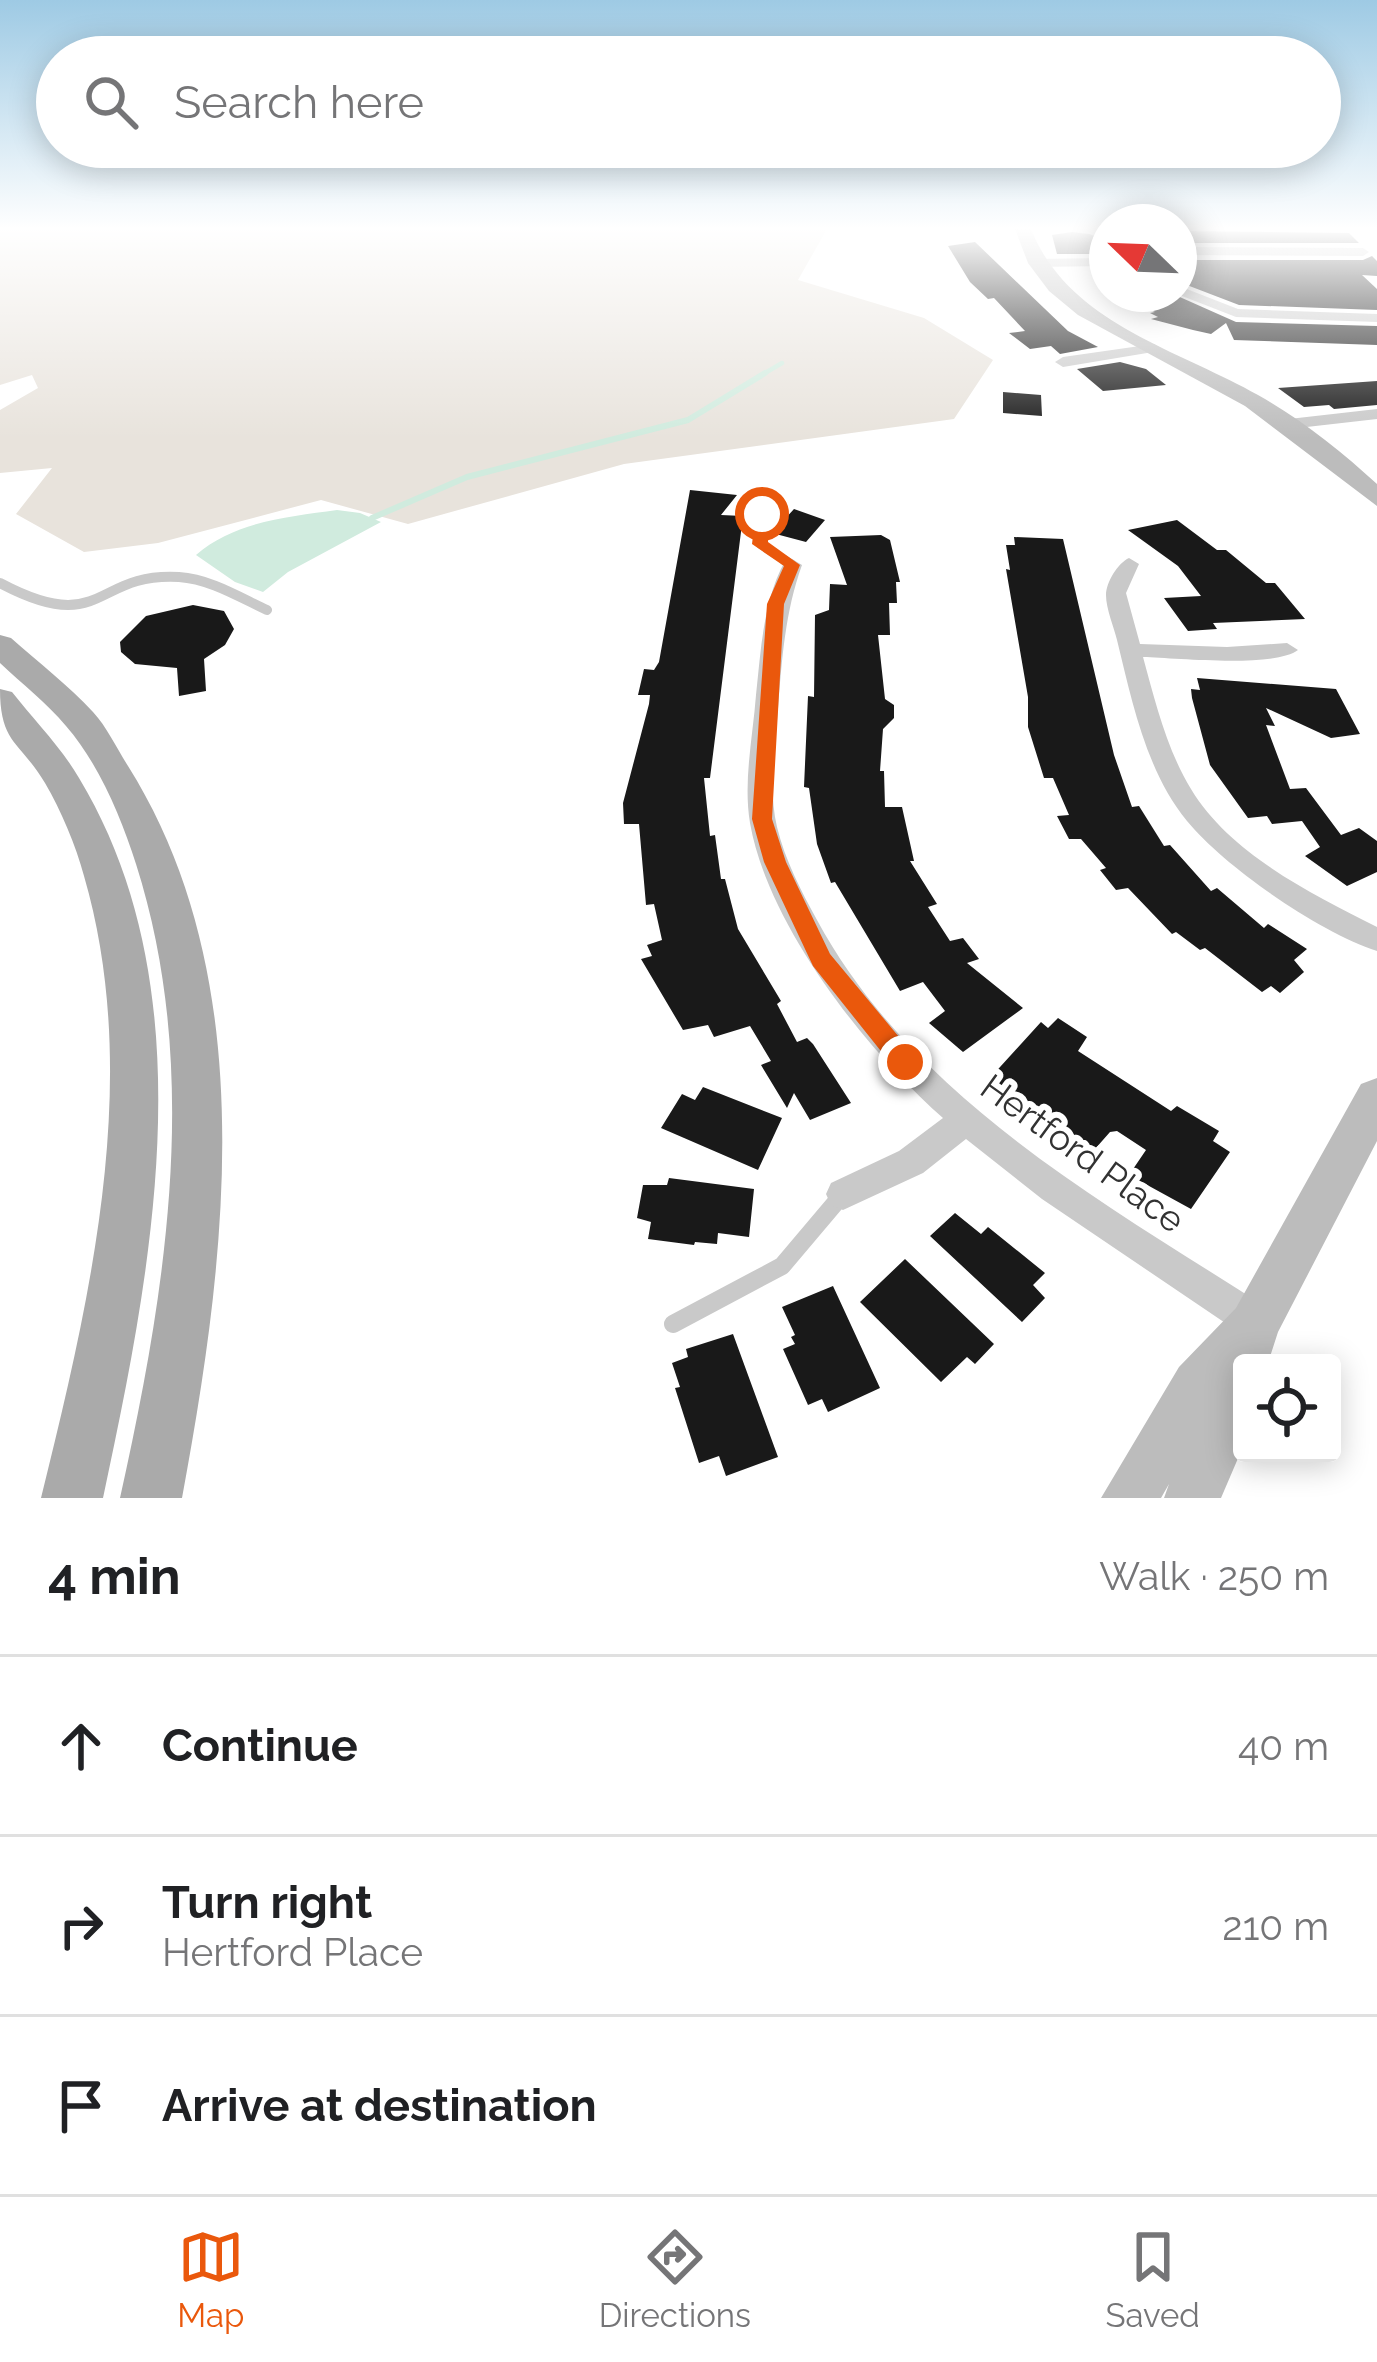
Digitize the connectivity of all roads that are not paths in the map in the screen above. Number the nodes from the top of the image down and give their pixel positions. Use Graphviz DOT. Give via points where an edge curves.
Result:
graph roads {
  1 [pos="1070,299"];
  2 [pos="1201,299"];
  3 [pos="1377,318"];
  4 [pos="1154,348"];
  5 [pos="1063,362"];
  6 [pos="1377,414"];
  7 [pos="1289,424"];
  8 [pos="1377,498"];
  9 [pos="764,506"];
  10 [pos="1129,564"];
  11 [pos="792,565"];
  12 [pos="0,583"];
  13 [pos="267,610"];
  14 [pos="0,646"];
  15 [pos="1131,650"];
  16 [pos="1287,650"];
  17 [pos="0,699"];
  18 [pos="1377,940"];
  19 [pos="1377,1097"];
  20 [pos="965,1120"];
  21 [pos="843,1194"];
  22 [pos="673,1324"];
  23 [pos="1247,1350"];
  24 [pos="71,1498"];
  25 [pos="151,1498"];
  26 [pos="1129,1498"];
  27 [pos="1192,1498"];
  1 -- 4 [label="street"];
  2 -- 3 [label="street" via="1236,313"];
  4 -- 5 [label="street"];
  4 -- 7 [label="street"];
  6 -- 7 [label="street"];
  7 -- 8 [label="street"];
  9 -- 11 [label="lane" via="760,544"];
  10 -- 15 [label="street" via="1116,593"];
  11 -- 20 [label="street, Hertford Place" via="775,604 761,778 775,862 821,959 860,1012"];
  12 -- 13 [label="lane" via="34,603 72,610 156,580 197,579"];
  14 -- 25 [label="main road" via="100,742 136,807 186,974 196,1093 193,1243"];
  15 -- 16 [label="street"];
  15 -- 18 [label="street" via="1181,794 1235,852 1314,909"];
  17 -- 24 [label="main road" via="56,768 90,834 115,907 131,995 132,1120 120,1251"];
  19 -- 23 [label="street"];
  20 -- 21 [label="street" via="911,1162"];
  20 -- 23 [label="street, Hertford Place"];
  21 -- 22 [label="lane" via="782,1266"];
  23 -- 26 [label="street" via="1198,1386"];
  23 -- 27 [label="street"];
}
